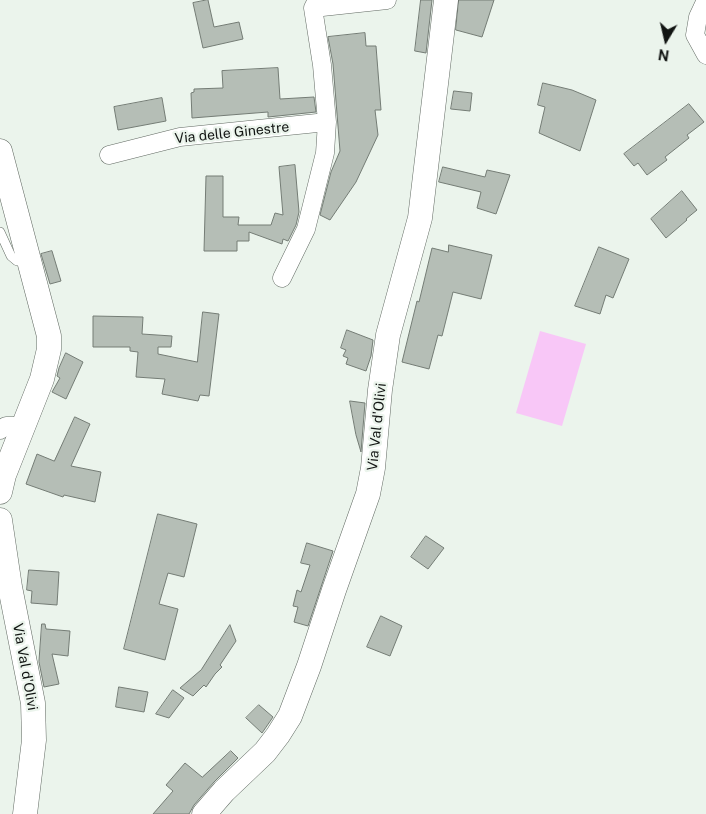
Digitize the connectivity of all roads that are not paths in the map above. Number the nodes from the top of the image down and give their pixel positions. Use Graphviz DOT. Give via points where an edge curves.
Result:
graph roads {
  1 [pos="387,0"];
  2 [pos="446,0"];
  3 [pos="706,0"];
  4 [pos="315,4"];
  5 [pos="706,55"];
  6 [pos="327,122"];
  7 [pos="0,151"];
  8 [pos="109,155"];
  9 [pos="0,232"];
  10 [pos="29,261"];
  11 [pos="282,278"];
  12 [pos="11,428"];
  13 [pos="0,492"];
  14 [pos="0,520"];
  15 [pos="25,814"];
  16 [pos="204,814"];
  1 -- 4 [label="street"];
  2 -- 16 [label="street, Via Val d'Olivi" via="420,218 388,335 368,494 290,716 265,752"];
  3 -- 5 [label="street" via="698,17 695,35"];
  4 -- 6 [label="street"];
  6 -- 8 [label="street, Via delle Ginestre" via="180,136"];
  6 -- 11 [label="street" via="325,153 306,229"];
  7 -- 10 [label="street"];
  9 -- 10 [label="lane" via="11,256 17,261"];
  10 -- 12 [label="street" via="50,349 42,379"];
  12 -- 13 [label="street"];
  14 -- 15 [label="street, Via Val d'Olivi" via="34,703 34,740"];
}
